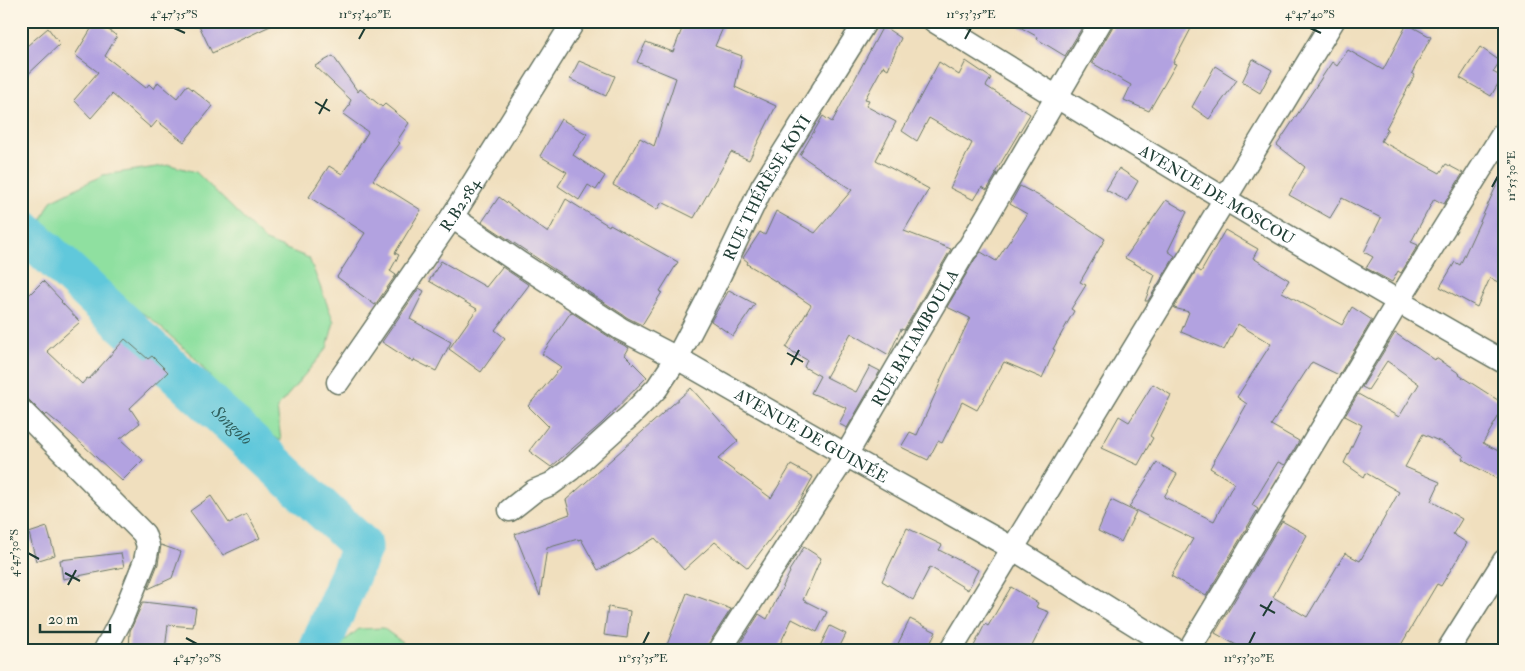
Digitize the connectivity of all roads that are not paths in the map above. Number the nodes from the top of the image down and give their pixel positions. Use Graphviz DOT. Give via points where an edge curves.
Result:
graph roads {
  1 [pos="574,21"];
  2 [pos="866,21"];
  3 [pos="934,21"];
  4 [pos="1101,21"];
  5 [pos="1333,21"];
  6 [pos="1056,97"];
  7 [pos="1504,132"];
  8 [pos="1226,198"];
  9 [pos="452,217"];
  10 [pos="1398,302"];
  11 [pos="677,358"];
  12 [pos="1504,362"];
  13 [pos="338,382"];
  14 [pos="21,410"];
  15 [pos="846,455"];
  16 [pos="510,510"];
  17 [pos="1012,548"];
  18 [pos="1504,561"];
  19 [pos="105,650"];
  20 [pos="720,650"];
  21 [pos="951,650"];
  22 [pos="1176,650"];
  23 [pos="1189,650"];
  24 [pos="1448,650"];
  1 -- 9 [label="street, R.B2.584"];
  2 -- 11 [label="street, RUE THÉRÈSE KOYI" via="762,187"];
  3 -- 6 [label="street, AVENUE DE MOSCOU"];
  4 -- 6 [label="street, RUE BATAMBOULA"];
  5 -- 8 [label="street"];
  6 -- 8 [label="street, AVENUE DE MOSCOU"];
  6 -- 15 [label="street, RUE BATAMBOULA"];
  7 -- 10 [label="street"];
  8 -- 10 [label="street, AVENUE DE MOSCOU"];
  8 -- 17 [label="street"];
  9 -- 11 [label="street, AVENUE DE GUINÉE" via="621,328"];
  9 -- 13 [label="street, R.B2.584"];
  10 -- 12 [label="street, AVENUE DE MOSCOU"];
  10 -- 23 [label="street"];
  11 -- 15 [label="street, AVENUE DE GUINÉE"];
  11 -- 16 [label="street, RUE THÉRÈSE KOYI" via="657,388 631,415 570,470"];
  14 -- 19 [label="street" via="144,534 148,546 145,562"];
  15 -- 17 [label="street, AVENUE DE GUINÉE"];
  15 -- 20 [label="street, RUE BATAMBOULA"];
  17 -- 21 [label="street"];
  17 -- 22 [label="street, AVENUE DE GUINÉE"];
  18 -- 24 [label="street"];
}
